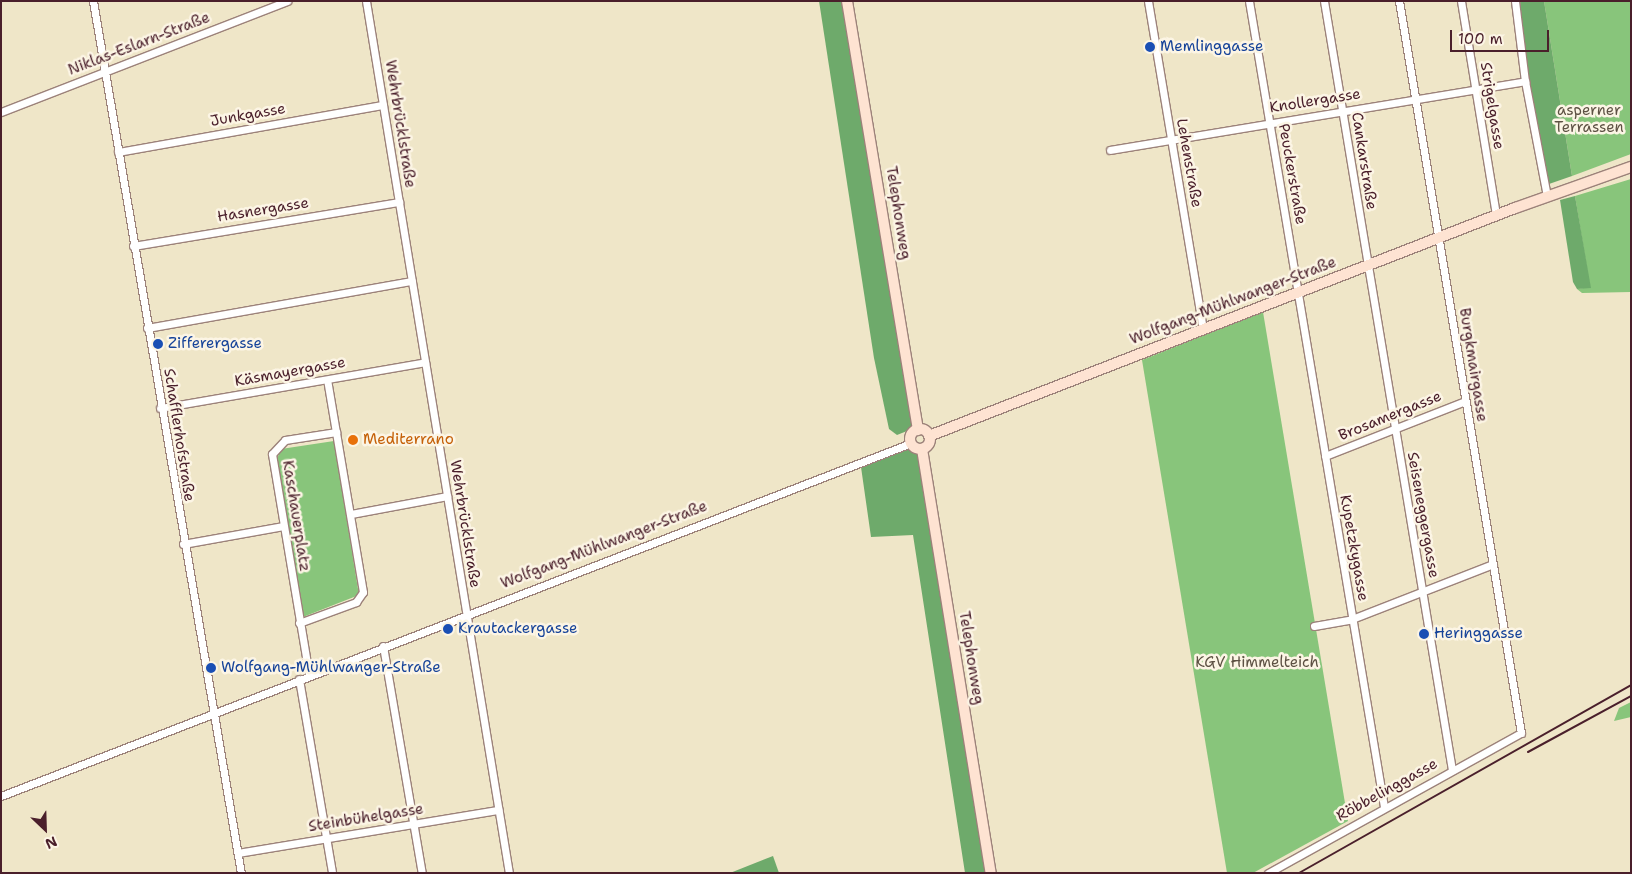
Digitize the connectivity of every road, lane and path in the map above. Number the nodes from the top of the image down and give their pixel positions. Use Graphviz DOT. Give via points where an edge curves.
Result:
graph roads {
  1 [pos="93,1"];
  2 [pos="287,1"];
  3 [pos="366,1"];
  4 [pos="847,1"];
  5 [pos="1148,1"];
  6 [pos="1249,1"];
  7 [pos="1324,1"];
  8 [pos="1399,1"];
  9 [pos="1461,1"];
  10 [pos="1516,1"];
  11 [pos="104,72"];
  12 [pos="1525,81"];
  13 [pos="1476,89"];
  14 [pos="1415,98"];
  15 [pos="383,104"];
  16 [pos="1342,111"];
  17 [pos="1,112"];
  18 [pos="1269,123"];
  19 [pos="1171,140"];
  20 [pos="1110,150"];
  21 [pos="118,152"];
  22 [pos="1631,167"];
  23 [pos="1547,196"];
  24 [pos="399,202"];
  25 [pos="1496,215"];
  26 [pos="1438,238"];
  27 [pos="133,246"];
  28 [pos="1367,265"];
  29 [pos="412,281"];
  30 [pos="1299,292"];
  31 [pos="147,328"];
  32 [pos="1203,329"];
  33 [pos="425,362"];
  34 [pos="327,380"];
  35 [pos="1465,401"];
  36 [pos="160,408"];
  37 [pos="1395,429"];
  38 [pos="918,430"];
  39 [pos="336,432"];
  40 [pos="929,436"];
  41 [pos="911,443"];
  42 [pos="922,449"];
  43 [pos="1325,456"];
  44 [pos="447,496"];
  45 [pos="351,514"];
  46 [pos="283,526"];
  47 [pos="183,544"];
  48 [pos="1493,564"];
  49 [pos="1422,592"];
  50 [pos="466,614"];
  51 [pos="1352,619"];
  52 [pos="299,623"];
  53 [pos="1314,626"];
  54 [pos="383,646"];
  55 [pos="309,675"];
  56 [pos="299,679"];
  57 [pos="214,714"];
  58 [pos="1521,733"];
  59 [pos="1452,770"];
  60 [pos="1,796"];
  61 [pos="1384,807"];
  62 [pos="498,810"];
  63 [pos="413,824"];
  64 [pos="326,838"];
  65 [pos="238,852"];
  66 [pos="241,873"];
  67 [pos="332,873"];
  68 [pos="422,873"];
  69 [pos="509,873"];
  70 [pos="991,873"];
  71 [pos="1268,873"];
  1 -- 11 [label="street, Schafflerhofstraße"];
  2 -- 11 [label="street, Niklas-Eslarn-Straße"];
  3 -- 15 [label="street, Wehrbrücklstraße"];
  4 -- 38 [label="street, Telephonweg"];
  5 -- 19 [label="street, Lehenstraße"];
  6 -- 18 [label="street, Peuckerstraße"];
  7 -- 16 [label="street, Cankarstraße"];
  8 -- 14 [label="street, Burgkmairgasse"];
  9 -- 13 [label="street, Strigelgasse"];
  10 -- 12 [label="street"];
  11 -- 17 [label="street, Niklas-Eslarn-Straße"];
  11 -- 21 [label="street, Schafflerhofstraße"];
  12 -- 13 [label="street, Knollergasse"];
  12 -- 23 [label="street"];
  13 -- 14 [label="street, Knollergasse"];
  13 -- 25 [label="street, Strigelgasse"];
  14 -- 16 [label="street, Knollergasse"];
  14 -- 26 [label="street, Burgkmairgasse"];
  15 -- 21 [label="street, Junkgasse"];
  15 -- 24 [label="street, Wehrbrücklstraße"];
  16 -- 18 [label="street, Knollergasse"];
  16 -- 28 [label="street, Cankarstraße"];
  18 -- 19 [label="street, Knollergasse"];
  18 -- 30 [label="street, Peuckerstraße"];
  19 -- 20 [label="street, Knollergasse"];
  19 -- 32 [label="street, Lehenstraße"];
  21 -- 27 [label="street, Schafflerhofstraße"];
  22 -- 23 [label="street, Wolfgang-Mühlwanger-Straße"];
  23 -- 25 [label="street, Wolfgang-Mühlwanger-Straße"];
  24 -- 27 [label="street, Hasnergasse"];
  24 -- 29 [label="street, Wehrbrücklstraße"];
  25 -- 26 [label="street, Wolfgang-Mühlwanger-Straße"];
  26 -- 28 [label="street, Wolfgang-Mühlwanger-Straße"];
  26 -- 35 [label="street, Burgkmairgasse"];
  27 -- 31 [label="street, Schafflerhofstraße"];
  28 -- 30 [label="street, Wolfgang-Mühlwanger-Straße"];
  28 -- 37 [label="street, Seiseneggergasse"];
  29 -- 31 [label="street"];
  29 -- 33 [label="street, Wehrbrücklstraße"];
  30 -- 32 [label="street, Wolfgang-Mühlwanger-Straße"];
  30 -- 43 [label="street, Kupetzkygasse"];
  31 -- 36 [label="street, Schafflerhofstraße"];
  32 -- 40 [label="street, Wolfgang-Mühlwanger-Straße"];
  33 -- 34 [label="street, Käsmayergasse"];
  33 -- 44 [label="street, Wehrbrücklstraße"];
  34 -- 36 [label="street, Käsmayergasse"];
  34 -- 39 [label="street"];
  35 -- 37 [label="street, Brosamergasse"];
  35 -- 48 [label="street, Burgkmairgasse"];
  36 -- 47 [label="street, Schafflerhofstraße"];
  37 -- 43 [label="street, Brosamergasse"];
  37 -- 49 [label="street, Seiseneggergasse"];
  38 -- 40 [label="street"];
  38 -- 41 [label="street" via="912,434"];
  39 -- 45 [label="street"];
  39 -- 46 [label="street, Kaschauerplatz" via="285,440 272,454"];
  40 -- 42 [label="street" via="929,442"];
  41 -- 42 [label="street"];
  41 -- 50 [label="street, Wolfgang-Mühlwanger-Straße"];
  42 -- 70 [label="street, Telephonweg"];
  43 -- 51 [label="street, Kupetzkygasse"];
  44 -- 45 [label="street"];
  44 -- 50 [label="street, Wehrbrücklstraße"];
  45 -- 52 [label="street" via="364,586 361,598"];
  46 -- 47 [label="street"];
  46 -- 52 [label="street, Kaschauerplatz"];
  47 -- 57 [label="street, Schafflerhofstraße"];
  48 -- 49 [label="street"];
  48 -- 58 [label="street, Burgkmairgasse"];
  49 -- 51 [label="street"];
  49 -- 59 [label="street, Seiseneggergasse"];
  50 -- 54 [label="street, Wolfgang-Mühlwanger-Straße"];
  50 -- 62 [label="street, Wehrbrücklstraße"];
  51 -- 53 [label="street"];
  51 -- 61 [label="street, Kupetzkygasse"];
  52 -- 55 [label="street, Kaschauerplatz"];
  54 -- 55 [label="street, Wolfgang-Mühlwanger-Straße"];
  54 -- 63 [label="street"];
  55 -- 56 [label="street, Wolfgang-Mühlwanger-Straße"];
  56 -- 57 [label="street, Wolfgang-Mühlwanger-Straße"];
  56 -- 64 [label="street"];
  57 -- 60 [label="street, Wolfgang-Mühlwanger-Straße"];
  57 -- 65 [label="street, Schafflerhofstraße"];
  58 -- 59 [label="street, Röbbelinggasse"];
  59 -- 61 [label="street, Röbbelinggasse"];
  61 -- 71 [label="street, Röbbelinggasse"];
  62 -- 63 [label="street, Steinbühelgasse"];
  62 -- 69 [label="street, Wehrbrücklstraße"];
  63 -- 64 [label="street, Steinbühelgasse"];
  63 -- 68 [label="street"];
  64 -- 65 [label="street, Steinbühelgasse"];
  64 -- 67 [label="street"];
  65 -- 66 [label="street, Schafflerhofstraße"];
}
